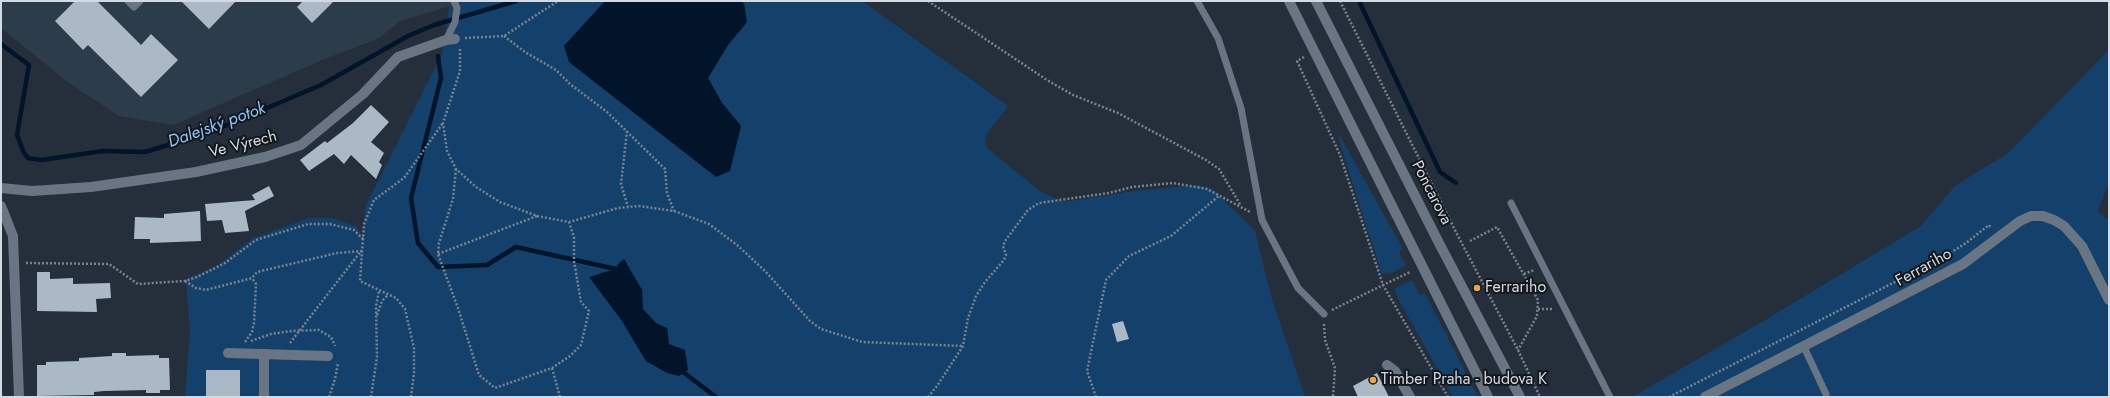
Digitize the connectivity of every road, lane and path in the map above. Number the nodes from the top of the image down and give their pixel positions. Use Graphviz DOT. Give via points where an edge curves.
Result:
graph roads {
  1 [pos="128,1"];
  2 [pos="140,1"];
  3 [pos="454,1"];
  4 [pos="558,1"];
  5 [pos="928,1"];
  6 [pos="1197,1"];
  7 [pos="1289,1"];
  8 [pos="1316,1"];
  9 [pos="1340,1"];
  10 [pos="504,36"];
  11 [pos="451,39"];
  12 [pos="1315,52"];
  13 [pos="443,123"];
  14 [pos="627,131"];
  15 [pos="456,169"];
  16 [pos="1,188"];
  17 [pos="1220,195"];
  18 [pos="1512,203"];
  19 [pos="1,206"];
  20 [pos="628,207"];
  21 [pos="1242,207"];
  22 [pos="674,211"];
  23 [pos="537,216"];
  24 [pos="1262,220"];
  25 [pos="570,222"];
  26 [pos="1994,231"];
  27 [pos="363,239"];
  28 [pos="1470,241"];
  29 [pos="362,251"];
  30 [pos="438,254"];
  31 [pos="14,262"];
  32 [pos="1410,272"];
  33 [pos="252,278"];
  34 [pos="185,280"];
  35 [pos="1383,285"];
  36 [pos="379,291"];
  37 [pos="388,295"];
  38 [pos="2109,300"];
  39 [pos="1564,306"];
  40 [pos="1538,309"];
  41 [pos="1324,314"];
  42 [pos="376,318"];
  43 [pos="963,346"];
  44 [pos="1804,347"];
  45 [pos="1518,350"];
  46 [pos="228,353"];
  47 [pos="243,353"];
  48 [pos="264,354"];
  49 [pos="282,354"];
  50 [pos="328,356"];
  51 [pos="1387,365"];
  52 [pos="552,368"];
  53 [pos="1713,394"];
  54 [pos="1826,394"];
  55 [pos="18,397"];
  56 [pos="264,397"];
  57 [pos="371,397"];
  58 [pos="410,397"];
  59 [pos="560,397"];
  60 [pos="928,397"];
  61 [pos="1096,397"];
  62 [pos="1333,397"];
  63 [pos="1410,397"];
  64 [pos="1448,397"];
  65 [pos="1488,397"];
  66 [pos="1520,397"];
  67 [pos="1540,397"];
  68 [pos="1610,397"];
  69 [pos="1669,397"];
  70 [pos="1705,397"];
  1 -- 2 [label="lane" via="134,7"];
  3 -- 11 [label="lane" via="457,8"];
  4 -- 10 [label="path"];
  5 -- 21 [label="path" via="1073,95 1118,113 1206,160 1219,169"];
  6 -- 24 [label="lane" via="1218,38 1241,108"];
  7 -- 12 [label="street"];
  8 -- 66 [label="street, Poncarova"];
  9 -- 45 [label="path"];
  10 -- 11 [label="path"];
  10 -- 14 [label="path" via="556,70"];
  11 -- 13 [label="path" via="462,51 460,71"];
  11 -- 16 [label="street, Ve Výrech" via="398,57 363,94 301,145 265,158 196,172 91,187 32,191"];
  12 -- 35 [label="path" via="1297,61 1340,155"];
  12 -- 65 [label="street"];
  13 -- 15 [label="path" via="447,151"];
  13 -- 27 [label="path" via="404,178 374,200 366,216"];
  14 -- 20 [label="path" via="620,184"];
  14 -- 22 [label="path" via="665,169 667,193"];
  15 -- 23 [label="path" via="476,188 500,202"];
  15 -- 30 [label="path" via="453,199"];
  17 -- 21 [label="path"];
  17 -- 43 [label="path" via="1207,189 1173,183 1039,203 1028,210 1004,241 1006,255 976,296 968,318"];
  17 -- 61 [label="path" via="1171,236 1129,256 1106,280 1087,371"];
  18 -- 39 [label="lane"];
  19 -- 31 [label="street" via="13,236"];
  20 -- 22 [label="path"];
  20 -- 25 [label="path"];
  21 -- 24 [label="path"];
  22 -- 43 [label="path" via="709,224 737,245 810,321 821,329 862,342"];
  23 -- 25 [label="path"];
  23 -- 30 [label="path"];
  24 -- 41 [label="lane" via="1298,288"];
  25 -- 52 [label="path" via="581,302 590,311 580,345 570,356"];
  26 -- 69 [label="path" via="1988,225 1944,257"];
  27 -- 29 [label="path"];
  27 -- 34 [label="path" via="354,230 330,224 308,224 256,240 212,271"];
  28 -- 40 [label="path" via="1497,227 1538,300"];
  29 -- 33 [label="path" via="337,253 257,272"];
  29 -- 36 [label="path" via="360,281"];
  29 -- 49 [label="path"];
  30 -- 52 [label="path" via="479,375 495,388"];
  31 -- 34 [label="path" via="109,264 138,284"];
  31 -- 55 [label="street"];
  32 -- 35 [label="path"];
  33 -- 34 [label="path" via="206,290 196,288"];
  33 -- 47 [label="path" via="256,284 254,323 252,332 244,343"];
  35 -- 41 [label="path"];
  35 -- 64 [label="path"];
  36 -- 37 [label="path"];
  36 -- 42 [label="path"];
  37 -- 42 [label="path" via="382,301"];
  37 -- 58 [label="path" via="396,298 405,310 414,348 414,373"];
  38 -- 44 [label="street, Ferrariho" via="2088,267 2082,246 2064,226 2048,218 2031,216 2020,221 1963,264"];
  39 -- 40 [label="path" via="1551,310"];
  39 -- 68 [label="lane"];
  40 -- 45 [label="path" via="1537,316"];
  41 -- 62 [label="path" via="1325,340 1335,368"];
  42 -- 57 [label="path" via="377,356"];
  43 -- 60 [label="path"];
  44 -- 53 [label="street, Ferrariho"];
  44 -- 54 [label="lane"];
  45 -- 67 [label="path"];
  46 -- 47 [label="street"];
  47 -- 48 [label="street"];
  48 -- 49 [label="street"];
  48 -- 56 [label="street"];
  49 -- 50 [label="street"];
  51 -- 63 [label="street" via="1395,371"];
  52 -- 59 [label="path"];
  53 -- 70 [label="street, Ferrariho"];
}
